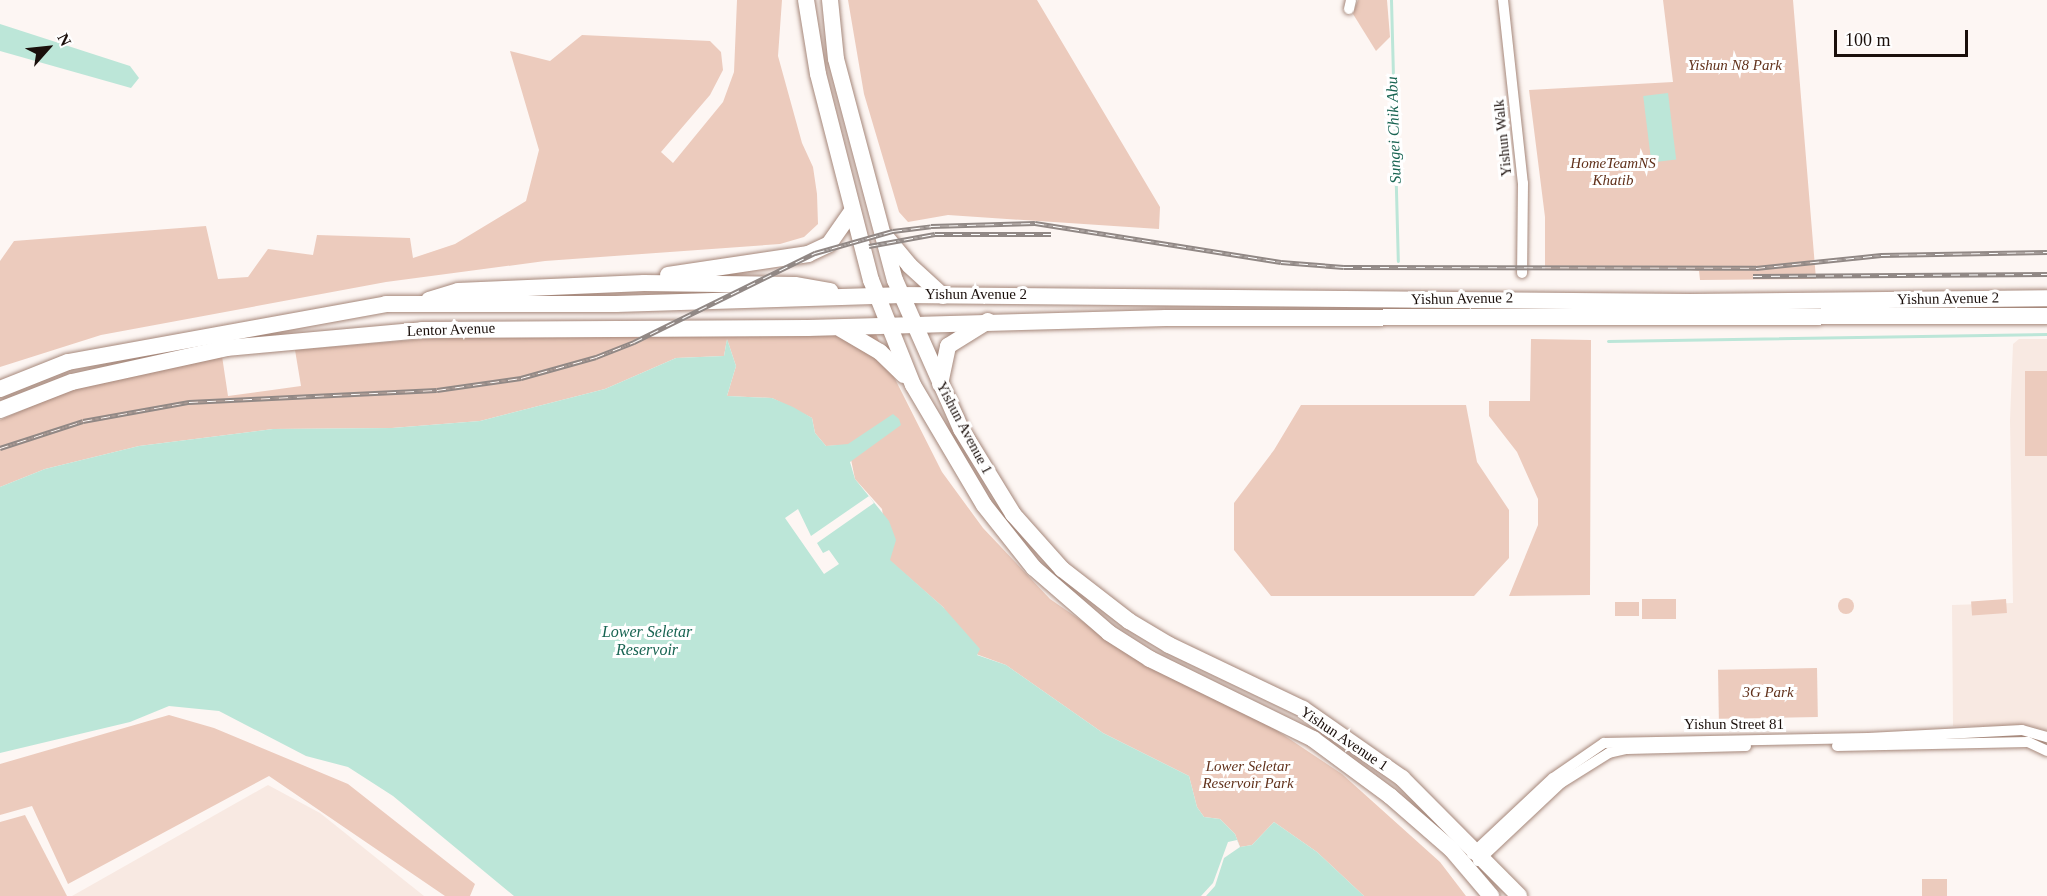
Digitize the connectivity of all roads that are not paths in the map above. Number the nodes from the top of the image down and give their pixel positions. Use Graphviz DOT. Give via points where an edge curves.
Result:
graph roads {
  1 [pos="806,0"];
  2 [pos="830,0"];
  3 [pos="1503,0"];
  4 [pos="851,213"];
  5 [pos="881,232"];
  6 [pos="1522,273"];
  7 [pos="591,285"];
  8 [pos="876,295"];
  9 [pos="900,295"];
  10 [pos="852,296"];
  11 [pos="943,296"];
  12 [pos="2047,298"];
  13 [pos="1809,301"];
  14 [pos="411,305"];
  15 [pos="2047,316"];
  16 [pos="1809,319"];
  17 [pos="990,320"];
  18 [pos="911,322"];
  19 [pos="887,325"];
  20 [pos="837,327"];
  21 [pos="940,384"];
  22 [pos="913,385"];
  23 [pos="0,389"];
  24 [pos="0,410"];
  25 [pos="993,483"];
  26 [pos="984,505"];
  27 [pos="2047,737"];
  28 [pos="2047,751"];
  29 [pos="1479,854"];
  30 [pos="1466,866"];
  31 [pos="1491,896"];
  32 [pos="1519,896"];
  1 -- 4 [label="main road, Yishun Avenue 1" via="818,74"];
  2 -- 5 [label="main road, Yishun Avenue 1" via="836,59"];
  3 -- 6 [label="street, Yishun Walk" via="1523,183"];
  4 -- 7 [label="main road" via="828,244 808,254"];
  4 -- 8 [label="main road, Yishun Avenue 1"];
  5 -- 9 [label="main road, Yishun Avenue 1"];
  5 -- 11 [label="main road"];
  7 -- 10 [label="main road" via="795,285"];
  7 -- 14 [label="main road" via="458,291"];
  8 -- 9 [label="main road, Yishun Avenue 2"];
  8 -- 10 [label="main road, Lentor Avenue"];
  8 -- 19 [label="main road, Yishun Avenue 1"];
  9 -- 11 [label="main road, Yishun Avenue 2"];
  9 -- 18 [label="main road, Yishun Avenue 1"];
  10 -- 14 [label="main road, Lentor Avenue" via="720,302"];
  11 -- 13 [label="main road, Yishun Avenue 2"];
  12 -- 13 [label="main road, Yishun Avenue 2"];
  13 -- 16 [label="main road" via="1818,303 1822,311"];
  14 -- 23 [label="main road, Lentor Avenue" via="386,304 68,362"];
  15 -- 16 [label="main road, Yishun Avenue 2"];
  16 -- 17 [label="main road, Yishun Avenue 2" via="1508,316"];
  17 -- 18 [label="main road, Yishun Avenue 2"];
  17 -- 21 [label="main road" via="948,346"];
  18 -- 19 [label="main road, Lentor Avenue"];
  18 -- 21 [label="main road, Yishun Avenue 1"];
  19 -- 20 [label="main road, Lentor Avenue"];
  19 -- 22 [label="main road, Yishun Avenue 1"];
  20 -- 22 [label="main road" via="880,352"];
  20 -- 24 [label="main road, Lentor Avenue" via="422,330 226,348 72,382"];
  21 -- 25 [label="main road, Yishun Avenue 1"];
  22 -- 26 [label="main road, Yishun Avenue 1"];
  25 -- 26 [label="main road" via="984,479 978,482"];
  25 -- 29 [label="main road, Yishun Avenue 1" via="1033,539 1103,604 1169,645 1326,722 1402,778"];
  26 -- 30 [label="main road, Yishun Avenue 1" via="1034,568 1109,633 1150,659 1313,740 1390,796"];
  27 -- 29 [label="street, Yishun Street 81" via="2022,730 1604,744 1553,778"];
  28 -- 29 [label="street, Yishun Street 81" via="2028,742 1627,749 1585,765"];
  29 -- 30 [label="street, Yishun Street 81"];
  29 -- 32 [label="main road, Yishun Avenue 1"];
  30 -- 31 [label="main road, Yishun Avenue 1"];
}
